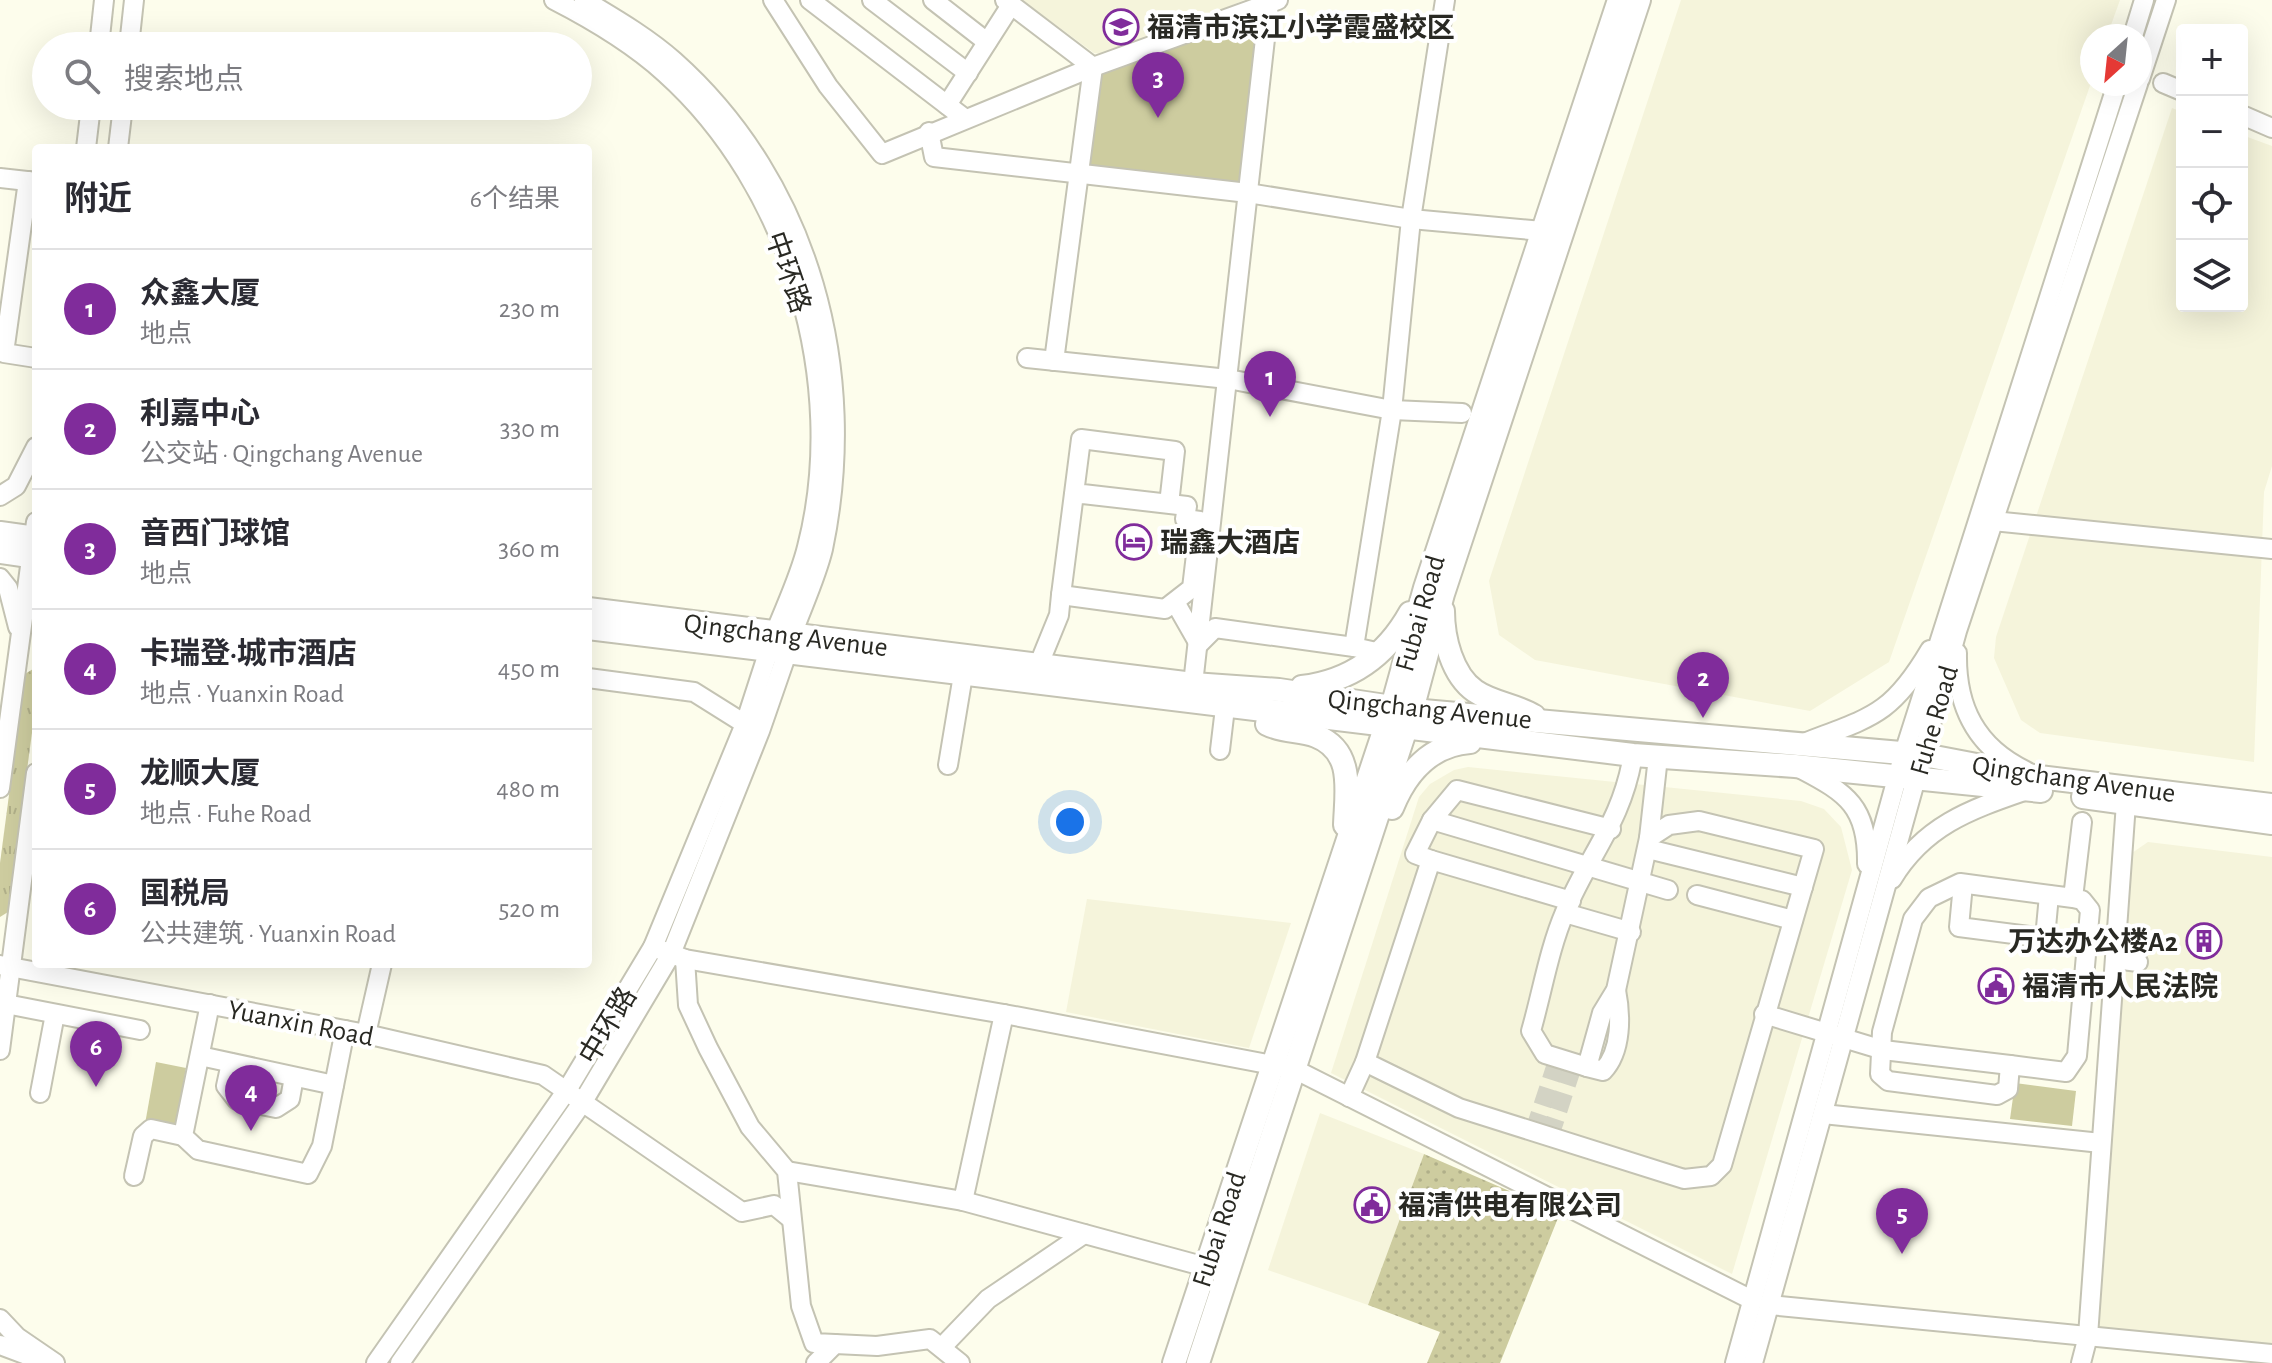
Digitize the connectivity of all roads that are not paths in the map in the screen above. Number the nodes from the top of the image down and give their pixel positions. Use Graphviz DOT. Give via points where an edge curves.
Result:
graph roads {
  1 [pos="104,0"];
  2 [pos="134,0"];
  3 [pos="554,0"];
  4 [pos="584,0"];
  5 [pos="773,0"];
  6 [pos="810,0"];
  7 [pos="872,0"];
  8 [pos="933,0"];
  9 [pos="1445,0"];
  10 [pos="1619,0"];
  11 [pos="1639,0"];
  12 [pos="2144,0"];
  13 [pos="2166,0"];
  14 [pos="1008,2"];
  15 [pos="1273,2"];
  16 [pos="2137,24"];
  17 [pos="101,32"];
  18 [pos="131,32"];
  19 [pos="987,42"];
  20 [pos="2152,42"];
  21 [pos="1093,67"];
  22 [pos="968,73"];
  23 [pos="2163,83"];
  24 [pos="2176,88"];
  25 [pos="2113,96"];
  26 [pos="2134,96"];
  27 [pos="947,105"];
  28 [pos="964,118"];
  29 [pos="2248,118"];
  30 [pos="89,120"];
  31 [pos="121,120"];
  32 [pos="2272,128"];
  33 [pos="929,132"];
  34 [pos="86,144"];
  35 [pos="118,144"];
  36 [pos="1080,171"];
  37 [pos="0,178"];
  38 [pos="32,181"];
  39 [pos="1248,193"];
  40 [pos="1411,219"];
  41 [pos="1542,231"];
  42 [pos="32,357"];
  43 [pos="1027,358"];
  44 [pos="1054,361"];
  45 [pos="1228,379"];
  46 [pos="1392,410"];
  47 [pos="1462,413"];
  48 [pos="32,455"];
  49 [pos="1074,493"];
  50 [pos="0,496"];
  51 [pos="1169,504"];
  52 [pos="1993,521"];
  53 [pos="0,533"];
  54 [pos="32,541"];
  55 [pos="32,543"];
  56 [pos="2272,549"];
  57 [pos="0,552"];
  58 [pos="32,562"];
  59 [pos="0,578"];
  60 [pos="1434,591"];
  61 [pos="1061,595"];
  62 [pos="1175,602"];
  63 [pos="592,610"];
  64 [pos="1952,625"];
  65 [pos="592,628"];
  66 [pos="20,642"];
  67 [pos="781,643"];
  68 [pos="1199,644"];
  69 [pos="1354,647"];
  70 [pos="1377,657"];
  71 [pos="1039,664"];
  72 [pos="963,675"];
  73 [pos="592,679"];
  74 [pos="1193,684"];
  75 [pos="1279,690"];
  76 [pos="1233,709"];
  77 [pos="1399,718"];
  78 [pos="1542,721"];
  79 [pos="745,724"];
  80 [pos="1499,740"];
  81 [pos="1220,750"];
  82 [pos="1914,754"];
  83 [pos="1633,755"];
  84 [pos="1797,755"];
  85 [pos="1658,757"];
  86 [pos="948,765"];
  87 [pos="1907,777"];
  88 [pos="2034,783"];
  89 [pos="0,788"];
  90 [pos="32,799"];
  91 [pos="2126,803"];
  92 [pos="2272,805"];
  93 [pos="1432,820"];
  94 [pos="2082,822"];
  95 [pos="2272,823"];
  96 [pos="1611,829"];
  97 [pos="1649,844"];
  98 [pos="1353,854"];
  99 [pos="1431,860"];
  100 [pos="1589,868"];
  101 [pos="1642,883"];
  102 [pos="1963,884"];
  103 [pos="1803,887"];
  104 [pos="1876,889"];
  105 [pos="1668,890"];
  106 [pos="1697,895"];
  107 [pos="2049,895"];
  108 [pos="2073,898"];
  109 [pos="1568,907"];
  110 [pos="1793,920"];
  111 [pos="1631,932"];
  112 [pos="653,947"];
  113 [pos="678,957"];
  114 [pos="2115,959"];
  115 [pos="2138,962"];
  116 [pos="6,966"];
  117 [pos="381,968"];
  118 [pos="6,1004"];
  119 [pos="210,1004"];
  120 [pos="55,1014"];
  121 [pos="1004,1014"];
  122 [pos="1764,1014"];
  123 [pos="140,1030"];
  124 [pos="345,1030"];
  125 [pos="366,1034"];
  126 [pos="1836,1035"];
  127 [pos="0,1050"];
  128 [pos="1883,1050"];
  129 [pos="200,1056"];
  130 [pos="1365,1062"];
  131 [pos="231,1063"];
  132 [pos="2010,1065"];
  133 [pos="1284,1066"];
  134 [pos="294,1077"];
  135 [pos="334,1085"];
  136 [pos="40,1093"];
  137 [pos="576,1095"];
  138 [pos="1349,1097"];
  139 [pos="1823,1114"];
  140 [pos="183,1136"];
  141 [pos="2101,1143"];
  142 [pos="787,1171"];
  143 [pos="134,1176"];
  144 [pos="963,1201"];
  145 [pos="790,1218"];
  146 [pos="1084,1234"];
  147 [pos="1206,1267"];
  148 [pos="1761,1302"];
  149 [pos="0,1319"];
  150 [pos="2088,1336"];
  151 [pos="835,1344"];
  152 [pos="0,1345"];
  153 [pos="942,1347"];
  154 [pos="2272,1354"];
  155 [pos="49,1363"];
  156 [pos="55,1363"];
  157 [pos="376,1363"];
  158 [pos="400,1363"];
  159 [pos="816,1363"];
  160 [pos="960,1363"];
  161 [pos="1174,1363"];
  162 [pos="1198,1363"];
  163 [pos="1735,1363"];
  164 [pos="1753,1363"];
  165 [pos="2081,1363"];
  1 -- 17 [label="street"];
  2 -- 18 [label="street"];
  3 -- 67 [label="street, 中环路" via="612,33 666,74 718,133 779,234 814,349 820,417 807,547"];
  4 -- 67 [label="street, 中环路" via="674,61 765,170 793,223 831,345 837,419 822,551"];
  5 -- 33 [label="street" via="828,86 882,154"];
  6 -- 27 [label="street"];
  7 -- 22 [label="street"];
  8 -- 19 [label="street"];
  9 -- 40 [label="street"];
  10 -- 41 [label="main road, Fubai Road"];
  11 -- 60 [label="main road, Fubai Road"];
  12 -- 16 [label="street"];
  13 -- 20 [label="street, Fuhe Road"];
  14 -- 19 [label="street"];
  14 -- 21 [label="street"];
  15 -- 21 [label="street"];
  15 -- 39 [label="street"];
  19 -- 22 [label="street"];
  21 -- 28 [label="street"];
  21 -- 36 [label="street"];
  22 -- 27 [label="street"];
  23 -- 24 [label="street"];
  25 -- 64 [label="street, Fuhe Road"];
  26 -- 52 [label="street, Fuhe Road"];
  27 -- 28 [label="street"];
  28 -- 33 [label="street"];
  29 -- 32 [label="street"];
  30 -- 34 [label="street"];
  31 -- 35 [label="street"];
  33 -- 36 [label="street" via="934,157"];
  36 -- 39 [label="street"];
  36 -- 44 [label="street"];
  37 -- 38 [label="street"];
  38 -- 42 [label="street" via="4,353"];
  39 -- 40 [label="street"];
  39 -- 45 [label="street"];
  40 -- 41 [label="street"];
  40 -- 46 [label="street"];
  41 -- 60 [label="main road, Fubai Road"];
  43 -- 44 [label="street"];
  44 -- 45 [label="street"];
  45 -- 46 [label="street"];
  45 -- 68 [label="street"];
  46 -- 47 [label="street"];
  46 -- 69 [label="street"];
  48 -- 50 [label="street" via="16,486"];
  49 -- 51 [label="street"];
  49 -- 51 [label="street" via="1081,439 1175,451"];
  49 -- 61 [label="street"];
  51 -- 62 [label="street" via="1187,506 1185,519 1200,521 1192,588"];
  52 -- 56 [label="street"];
  52 -- 64 [label="street, Fuhe Road"];
  53 -- 54 [label="main road"];
  55 -- 57 [label="main road"];
  58 -- 66 [label="street"];
  59 -- 66 [label="street" via="8,588"];
  60 -- 70 [label="main road"];
  60 -- 77 [label="main road, Fubai Road"];
  60 -- 78 [label="main road" via="1461,677 1476,692 1517,705"];
  61 -- 62 [label="street" via="1165,609"];
  61 -- 71 [label="street" via="1059,615"];
  62 -- 68 [label="street"];
  63 -- 67 [label="main road, Qingchang Avenue"];
  64 -- 82 [label="street, Fuhe Road"];
  64 -- 84 [label="street" via="1891,702"];
  64 -- 88 [label="street" via="1966,717 1977,734"];
  65 -- 67 [label="main road, Qingchang Avenue"];
  66 -- 89 [label="street"];
  67 -- 71 [label="main road, Qingchang Avenue"];
  67 -- 72 [label="main road, Qingchang Avenue"];
  67 -- 79 [label="street, 中环路"];
  67 -- 113 [label="street, 中环路" via="760,731"];
  68 -- 69 [label="street" via="1215,628"];
  68 -- 74 [label="street"];
  69 -- 70 [label="street" via="1376,652"];
  70 -- 75 [label="main road" via="1335,681"];
  71 -- 74 [label="main road, Qingchang Avenue"];
  72 -- 76 [label="main road, Qingchang Avenue"];
  72 -- 86 [label="street"];
  73 -- 79 [label="street" via="694,692"];
  74 -- 75 [label="main road, Qingchang Avenue"];
  75 -- 77 [label="main road, Qingchang Avenue"];
  76 -- 77 [label="main road, Qingchang Avenue"];
  76 -- 81 [label="street"];
  76 -- 98 [label="main road" via="1272,727 1318,736 1334,748 1348,774"];
  77 -- 78 [label="main road, Qingchang Avenue"];
  77 -- 80 [label="main road, Qingchang Avenue"];
  77 -- 98 [label="main road, Fubai Road"];
  78 -- 84 [label="main road, Qingchang Avenue"];
  79 -- 112 [label="street, 中环路"];
  80 -- 83 [label="main road, Qingchang Avenue"];
  80 -- 98 [label="main road" via="1460,743 1414,767 1379,840"];
  82 -- 84 [label="main road, Qingchang Avenue"];
  82 -- 87 [label="street, Fuhe Road"];
  82 -- 88 [label="main road, Qingchang Avenue"];
  83 -- 85 [label="main road, Qingchang Avenue"];
  83 -- 96 [label="street" via="1629,785"];
  84 -- 85 [label="main road, Qingchang Avenue"];
  84 -- 87 [label="main road, Qingchang Avenue"];
  84 -- 104 [label="street" via="1848,797 1860,815"];
  85 -- 97 [label="street"];
  87 -- 88 [label="main road, Qingchang Avenue"];
  87 -- 104 [label="street, Fuhe Road"];
  88 -- 91 [label="main road, Qingchang Avenue"];
  88 -- 92 [label="main road, Qingchang Avenue"];
  88 -- 104 [label="street" via="1942,826"];
  90 -- 116 [label="street"];
  91 -- 95 [label="main road, Qingchang Avenue"];
  91 -- 114 [label="street"];
  93 -- 96 [label="street" via="1457,790"];
  93 -- 99 [label="street" via="1415,854"];
  93 -- 100 [label="street"];
  94 -- 108 [label="street"];
  96 -- 100 [label="street"];
  97 -- 101 [label="street"];
  97 -- 103 [label="street"];
  97 -- 103 [label="street" via="1669,825 1699,821 1814,849"];
  98 -- 133 [label="main road, Fubai Road"];
  99 -- 109 [label="street"];
  99 -- 130 [label="street"];
  100 -- 101 [label="street"];
  100 -- 109 [label="street"];
  101 -- 105 [label="street"];
  101 -- 111 [label="street"];
  102 -- 107 [label="street"];
  102 -- 107 [label="street" via="1959,927 2045,938"];
  102 -- 128 [label="street" via="1929,898 1913,919 1882,1032"];
  103 -- 110 [label="street"];
  104 -- 126 [label="street, Fuhe Road"];
  106 -- 110 [label="street"];
  107 -- 108 [label="street"];
  108 -- 132 [label="street" via="2090,910 2077,1056 2066,1072"];
  109 -- 111 [label="street"];
  109 -- 111 [label="street" via="1531,1031 1545,1054 1603,1071 1609,1065 1622,1019 1616,990"];
  110 -- 122 [label="street"];
  112 -- 113 [label="street"];
  112 -- 137 [label="street, 中环路"];
  113 -- 121 [label="street"];
  113 -- 137 [label="street, 中环路"];
  113 -- 142 [label="street" via="688,1005 708,1048 750,1127"];
  114 -- 115 [label="street"];
  114 -- 141 [label="street"];
  116 -- 118 [label="street"];
  116 -- 119 [label="street, Yuanxin Road"];
  117 -- 125 [label="street"];
  118 -- 120 [label="street"];
  118 -- 127 [label="street"];
  119 -- 124 [label="street, Yuanxin Road"];
  119 -- 129 [label="street"];
  120 -- 123 [label="street"];
  120 -- 136 [label="street"];
  121 -- 133 [label="street"];
  121 -- 144 [label="street"];
  122 -- 126 [label="street"];
  122 -- 130 [label="street" via="1722,1165 1701,1178 1684,1179 1459,1108"];
  124 -- 125 [label="street, Yuanxin Road"];
  124 -- 135 [label="street"];
  125 -- 137 [label="street, Yuanxin Road" via="543,1075"];
  126 -- 128 [label="street"];
  126 -- 139 [label="street, Fuhe Road"];
  126 -- 148 [label="street, Fuhe Road"];
  128 -- 132 [label="street"];
  128 -- 132 [label="street" via="1880,1074 1888,1081 1997,1095 2008,1089"];
  129 -- 131 [label="street"];
  129 -- 140 [label="street"];
  130 -- 138 [label="street"];
  131 -- 134 [label="street"];
  131 -- 134 [label="street" via="226,1086 237,1100 276,1108 290,1099"];
  133 -- 138 [label="street"];
  133 -- 147 [label="main road, Fubai Road"];
  133 -- 162 [label="main road, Fubai Road"];
  134 -- 135 [label="street"];
  135 -- 140 [label="street" via="322,1146 308,1174 198,1150"];
  137 -- 145 [label="street, Yuanxin Road" via="742,1212 774,1205"];
  137 -- 157 [label="street, 中环路"];
  137 -- 158 [label="street, 中环路"];
  138 -- 148 [label="street"];
  139 -- 141 [label="street"];
  139 -- 148 [label="street, Fuhe Road"];
  140 -- 143 [label="street" via="151,1129 143,1136"];
  141 -- 150 [label="street"];
  142 -- 144 [label="street"];
  142 -- 145 [label="street"];
  144 -- 146 [label="street"];
  145 -- 151 [label="street" via="801,1306 814,1343"];
  146 -- 147 [label="street"];
  146 -- 153 [label="street" via="988,1299"];
  147 -- 161 [label="main road, Fubai Road"];
  148 -- 150 [label="street"];
  148 -- 163 [label="street, Fuhe Road"];
  148 -- 164 [label="street, Fuhe Road"];
  149 -- 156 [label="street"];
  150 -- 154 [label="street"];
  150 -- 165 [label="street"];
  151 -- 153 [label="street" via="877,1346 930,1339"];
  151 -- 159 [label="street"];
  152 -- 155 [label="street"];
  153 -- 160 [label="street"];
}
